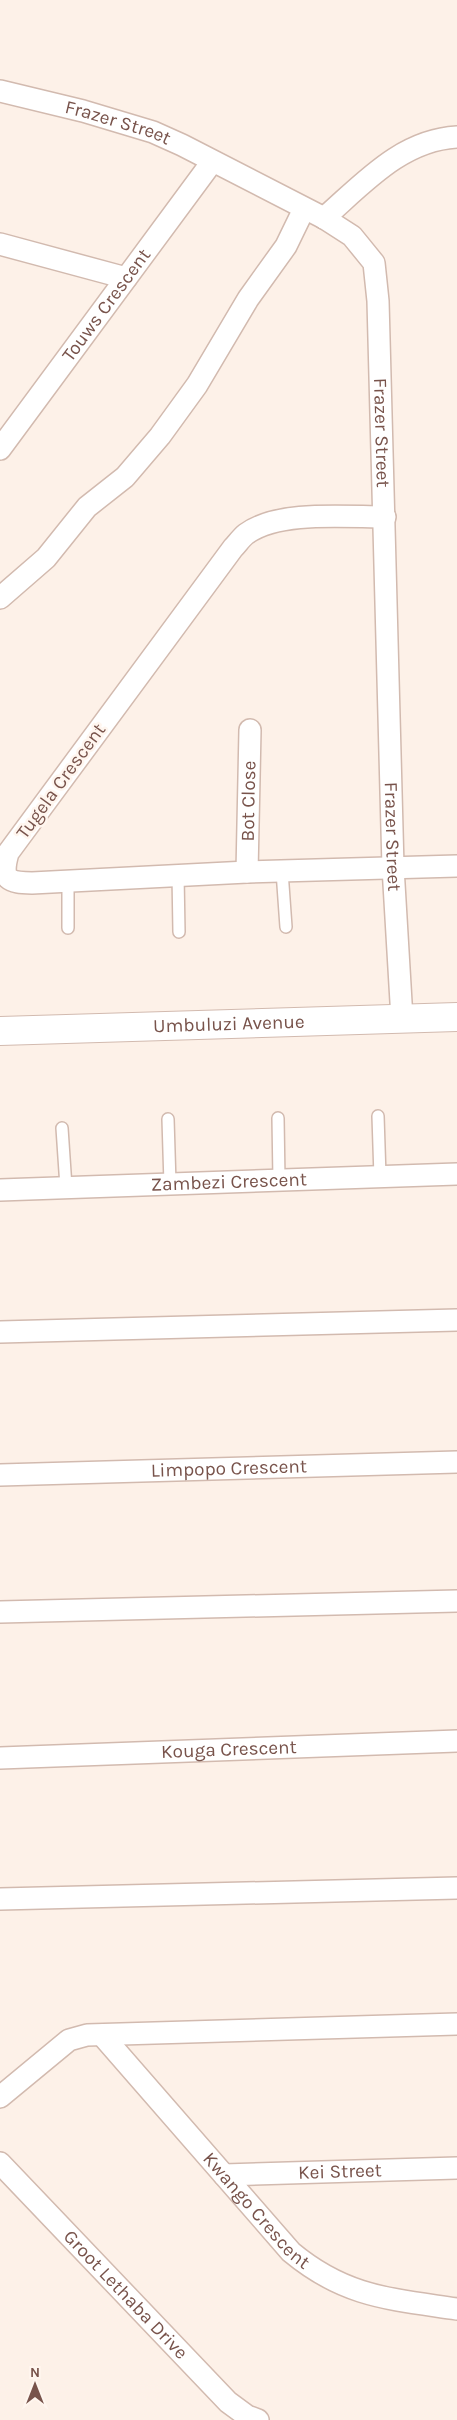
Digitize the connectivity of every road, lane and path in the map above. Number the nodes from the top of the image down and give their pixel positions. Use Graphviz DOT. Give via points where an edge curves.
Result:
graph roads {
  1 [pos="0,90"];
  2 [pos="457,138"];
  3 [pos="212,162"];
  4 [pos="304,209"];
  5 [pos="324,218"];
  6 [pos="0,244"];
  7 [pos="126,278"];
  8 [pos="0,449"];
  9 [pos="385,517"];
  10 [pos="0,598"];
  11 [pos="250,730"];
  12 [pos="457,866"];
  13 [pos="393,867"];
  14 [pos="282,871"];
  15 [pos="247,872"];
  16 [pos="178,876"];
  17 [pos="68,881"];
  18 [pos="286,927"];
  19 [pos="68,928"];
  20 [pos="179,932"];
  21 [pos="457,1017"];
  22 [pos="402,1019"];
  23 [pos="0,1031"];
  24 [pos="378,1116"];
  25 [pos="278,1118"];
  26 [pos="168,1119"];
  27 [pos="62,1128"];
  28 [pos="457,1174"];
  29 [pos="380,1177"];
  30 [pos="280,1180"];
  31 [pos="170,1184"];
  32 [pos="66,1187"];
  33 [pos="0,1190"];
  34 [pos="457,1320"];
  35 [pos="0,1332"];
  36 [pos="457,1462"];
  37 [pos="0,1475"];
  38 [pos="457,1601"];
  39 [pos="0,1612"];
  40 [pos="457,1741"];
  41 [pos="0,1758"];
  42 [pos="457,1888"];
  43 [pos="0,1899"];
  44 [pos="457,2024"];
  45 [pos="102,2035"];
  46 [pos="0,2097"];
  47 [pos="0,2163"];
  48 [pos="457,2168"];
  49 [pos="224,2174"];
  50 [pos="457,2309"];
  51 [pos="258,2420"];
  1 -- 3 [label="street, Frazer Street" via="153,132"];
  2 -- 5 [label="street" via="413,147 394,158"];
  3 -- 4 [label="street, Frazer Street"];
  3 -- 7 [label="street, Touws Crescent"];
  4 -- 5 [label="street, Frazer Street"];
  4 -- 10 [label="street" via="286,246 248,299 197,385 160,436 125,476 87,507 46,558"];
  5 -- 9 [label="street, Frazer Street" via="352,236 374,263"];
  6 -- 7 [label="street"];
  7 -- 8 [label="street, Touws Crescent"];
  9 -- 13 [label="street, Frazer Street"];
  9 -- 17 [label="street, Tugela Crescent" via="272,522 247,534 233,548 1,864 2,877 8,881"];
  11 -- 15 [label="street, Bot Close"];
  12 -- 13 [label="street, Tugela Crescent"];
  13 -- 14 [label="street, Tugela Crescent"];
  13 -- 22 [label="street, Frazer Street"];
  14 -- 15 [label="street, Tugela Crescent"];
  14 -- 18 [label="lane"];
  15 -- 16 [label="street, Tugela Crescent"];
  16 -- 17 [label="street, Tugela Crescent"];
  16 -- 20 [label="lane"];
  17 -- 19 [label="lane"];
  21 -- 22 [label="street, Umbuluzi Avenue"];
  22 -- 23 [label="street, Umbuluzi Avenue"];
  24 -- 29 [label="lane"];
  25 -- 30 [label="lane"];
  26 -- 31 [label="lane"];
  27 -- 32 [label="lane"];
  28 -- 29 [label="street, Zambezi Crescent"];
  29 -- 30 [label="street, Zambezi Crescent"];
  30 -- 31 [label="street, Zambezi Crescent"];
  31 -- 32 [label="street, Zambezi Crescent"];
  32 -- 33 [label="street, Zambezi Crescent"];
  34 -- 35 [label="street"];
  36 -- 37 [label="street, Limpopo Crescent"];
  38 -- 39 [label="street"];
  40 -- 41 [label="street, Kouga Crescent"];
  42 -- 43 [label="street"];
  44 -- 45 [label="street"];
  45 -- 46 [label="street" via="69,2040"];
  45 -- 49 [label="street, Kwango Crescent"];
  47 -- 51 [label="street, Groot Lethaba Drive" via="228,2402"];
  48 -- 49 [label="street, Kei Street"];
  49 -- 50 [label="street, Kwango Crescent" via="290,2252 312,2270 336,2283 371,2295"];
}
